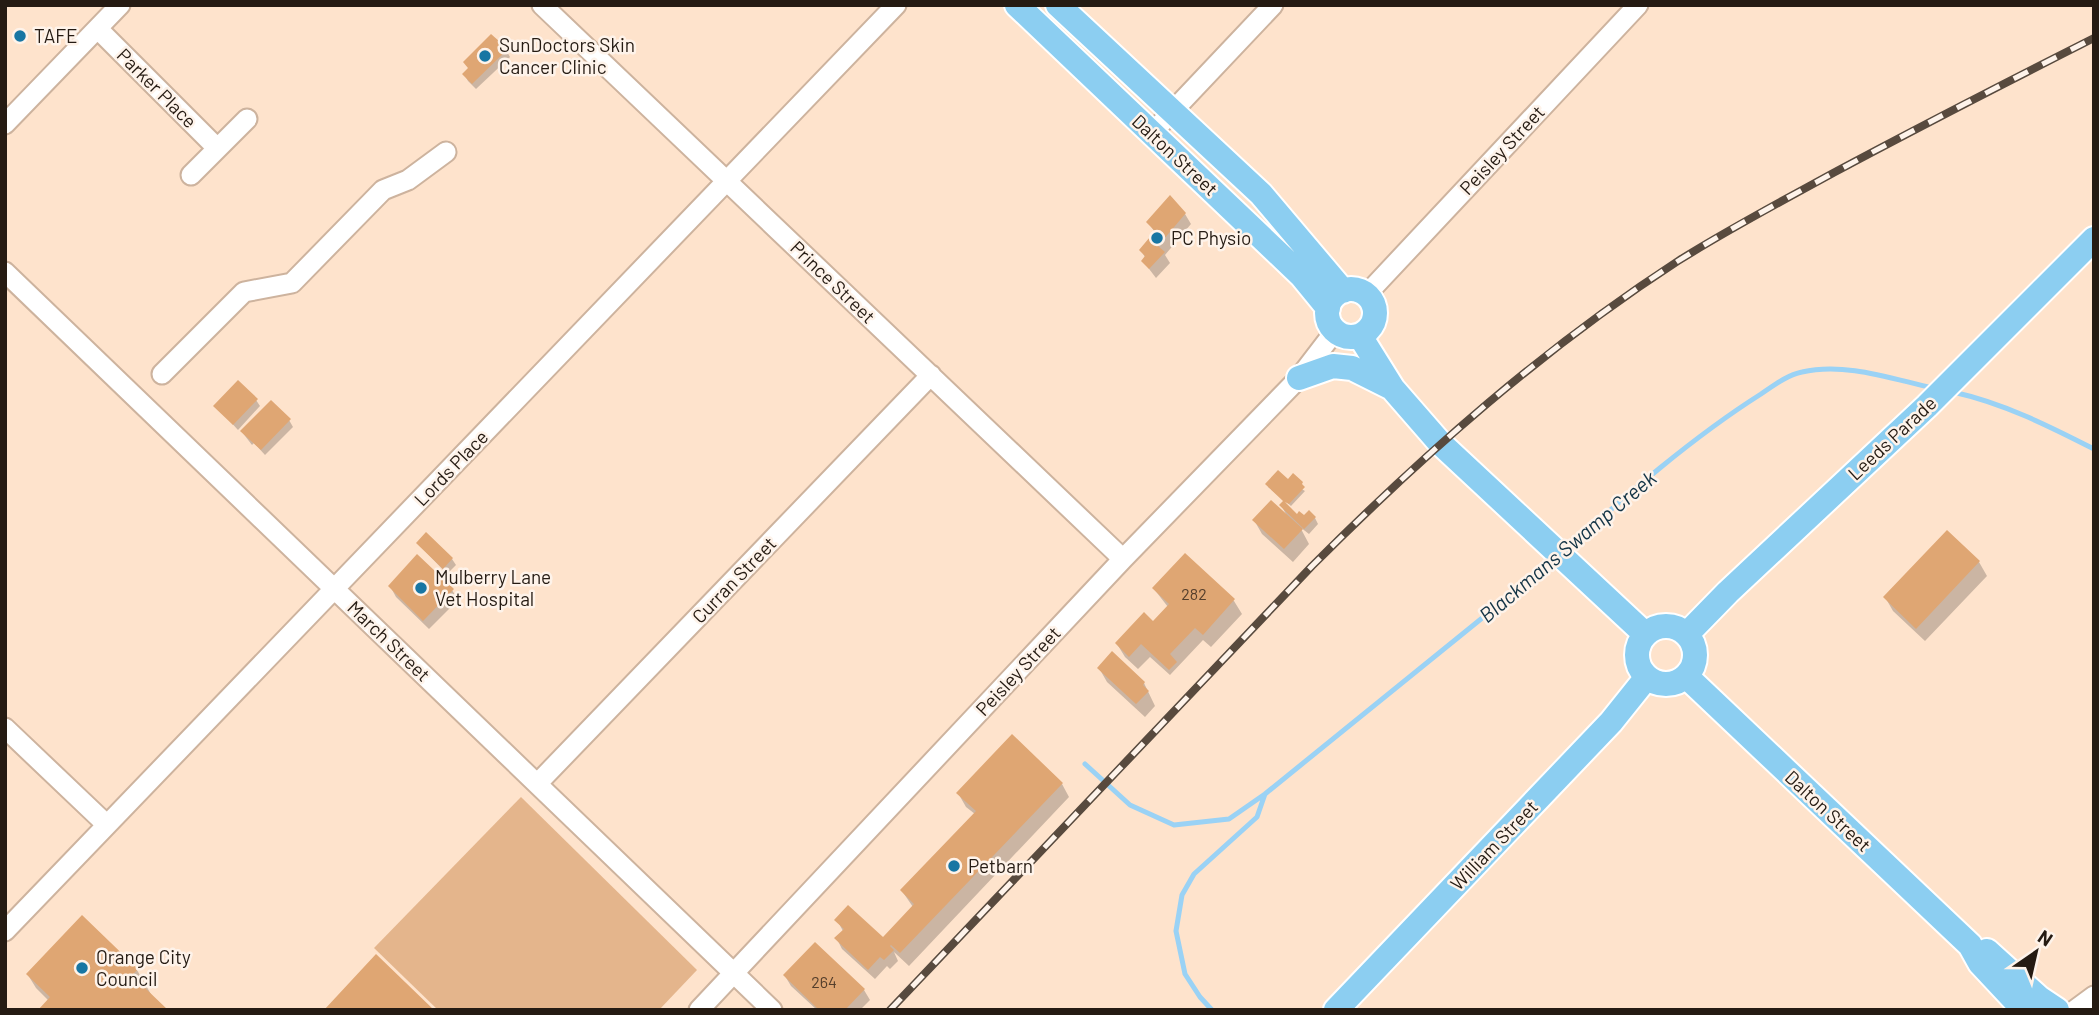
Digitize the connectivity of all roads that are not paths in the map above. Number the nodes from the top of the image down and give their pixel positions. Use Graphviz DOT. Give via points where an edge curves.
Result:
graph roads {
  1 [pos="120,5"];
  2 [pos="542,5"];
  3 [pos="896,5"];
  4 [pos="1017,5"];
  5 [pos="1058,5"];
  6 [pos="1273,5"];
  7 [pos="1638,5"];
  8 [pos="97,29"];
  9 [pos="1172,111"];
  10 [pos="247,119"];
  11 [pos="5,124"];
  12 [pos="1152,133"];
  13 [pos="217,148"];
  14 [pos="446,152"];
  15 [pos="191,175"];
  16 [pos="727,180"];
  17 [pos="2094,239"];
  18 [pos="5,272"];
  19 [pos="1346,312"];
  20 [pos="162,374"];
  21 [pos="931,375"];
  22 [pos="1299,378"];
  23 [pos="1393,389"];
  24 [pos="1123,559"];
  25 [pos="334,589"];
  26 [pos="1646,634"];
  27 [pos="1687,634"];
  28 [pos="1686,676"];
  29 [pos="1647,677"];
  30 [pos="5,728"];
  31 [pos="537,784"];
  32 [pos="107,825"];
  33 [pos="5,930"];
  34 [pos="1970,945"];
  35 [pos="734,974"];
  36 [pos="2094,996"];
  37 [pos="699,1010"];
  38 [pos="772,1010"];
  39 [pos="1336,1010"];
  40 [pos="2024,1010"];
  41 [pos="2057,1010"];
  42 [pos="2075,1010"];
  1 -- 8 [label="street"];
  2 -- 16 [label="street, Prince Street"];
  3 -- 16 [label="street, Lords Place"];
  4 -- 12 [label="main road, Dalton Street"];
  5 -- 9 [label="main road, Dalton Street"];
  6 -- 9 [label="street"];
  7 -- 19 [label="street, Peisley Street"];
  8 -- 11 [label="street"];
  8 -- 13 [label="street, Parker Place"];
  9 -- 12 [label="street"];
  9 -- 19 [label="main road, Dalton Street" via="1261,194"];
  10 -- 13 [label="street"];
  12 -- 19 [label="main road, Dalton Street"];
  13 -- 15 [label="street"];
  14 -- 20 [label="street" via="408,180 383,190 292,283 244,292"];
  16 -- 21 [label="street, Prince Street"];
  16 -- 25 [label="street, Lords Place"];
  17 -- 27 [label="main road, Leeds Parade" via="1927,406"];
  18 -- 25 [label="street, March Street"];
  19 -- 22 [label="street, Peisley Street"];
  19 -- 23 [label="main road, Dalton Street"];
  21 -- 24 [label="street, Prince Street"];
  21 -- 31 [label="street, Curran Street"];
  22 -- 23 [label="main road" via="1333,366 1352,368"];
  22 -- 24 [label="street, Peisley Street"];
  23 -- 26 [label="main road, Dalton Street" via="1440,443"];
  24 -- 35 [label="street, Peisley Street"];
  25 -- 31 [label="street, March Street"];
  25 -- 32 [label="street, Lords Place"];
  26 -- 27 [label="main road" via="1661,626"];
  26 -- 29 [label="main road" via="1637,651"];
  27 -- 28 [label="main road" via="1695,660"];
  28 -- 29 [label="main road" via="1663,684"];
  28 -- 34 [label="main road, Dalton Street"];
  29 -- 39 [label="main road, William Street" via="1611,722"];
  30 -- 32 [label="street"];
  31 -- 35 [label="street, March Street"];
  32 -- 33 [label="street, Lords Place"];
  34 -- 40 [label="main road, Dalton Street" via="1980,963"];
  34 -- 41 [label="main road, Dalton Street" via="1991,952"];
  35 -- 37 [label="street, Peisley Street"];
  35 -- 38 [label="street, March Street"];
  36 -- 42 [label="street"];
}
